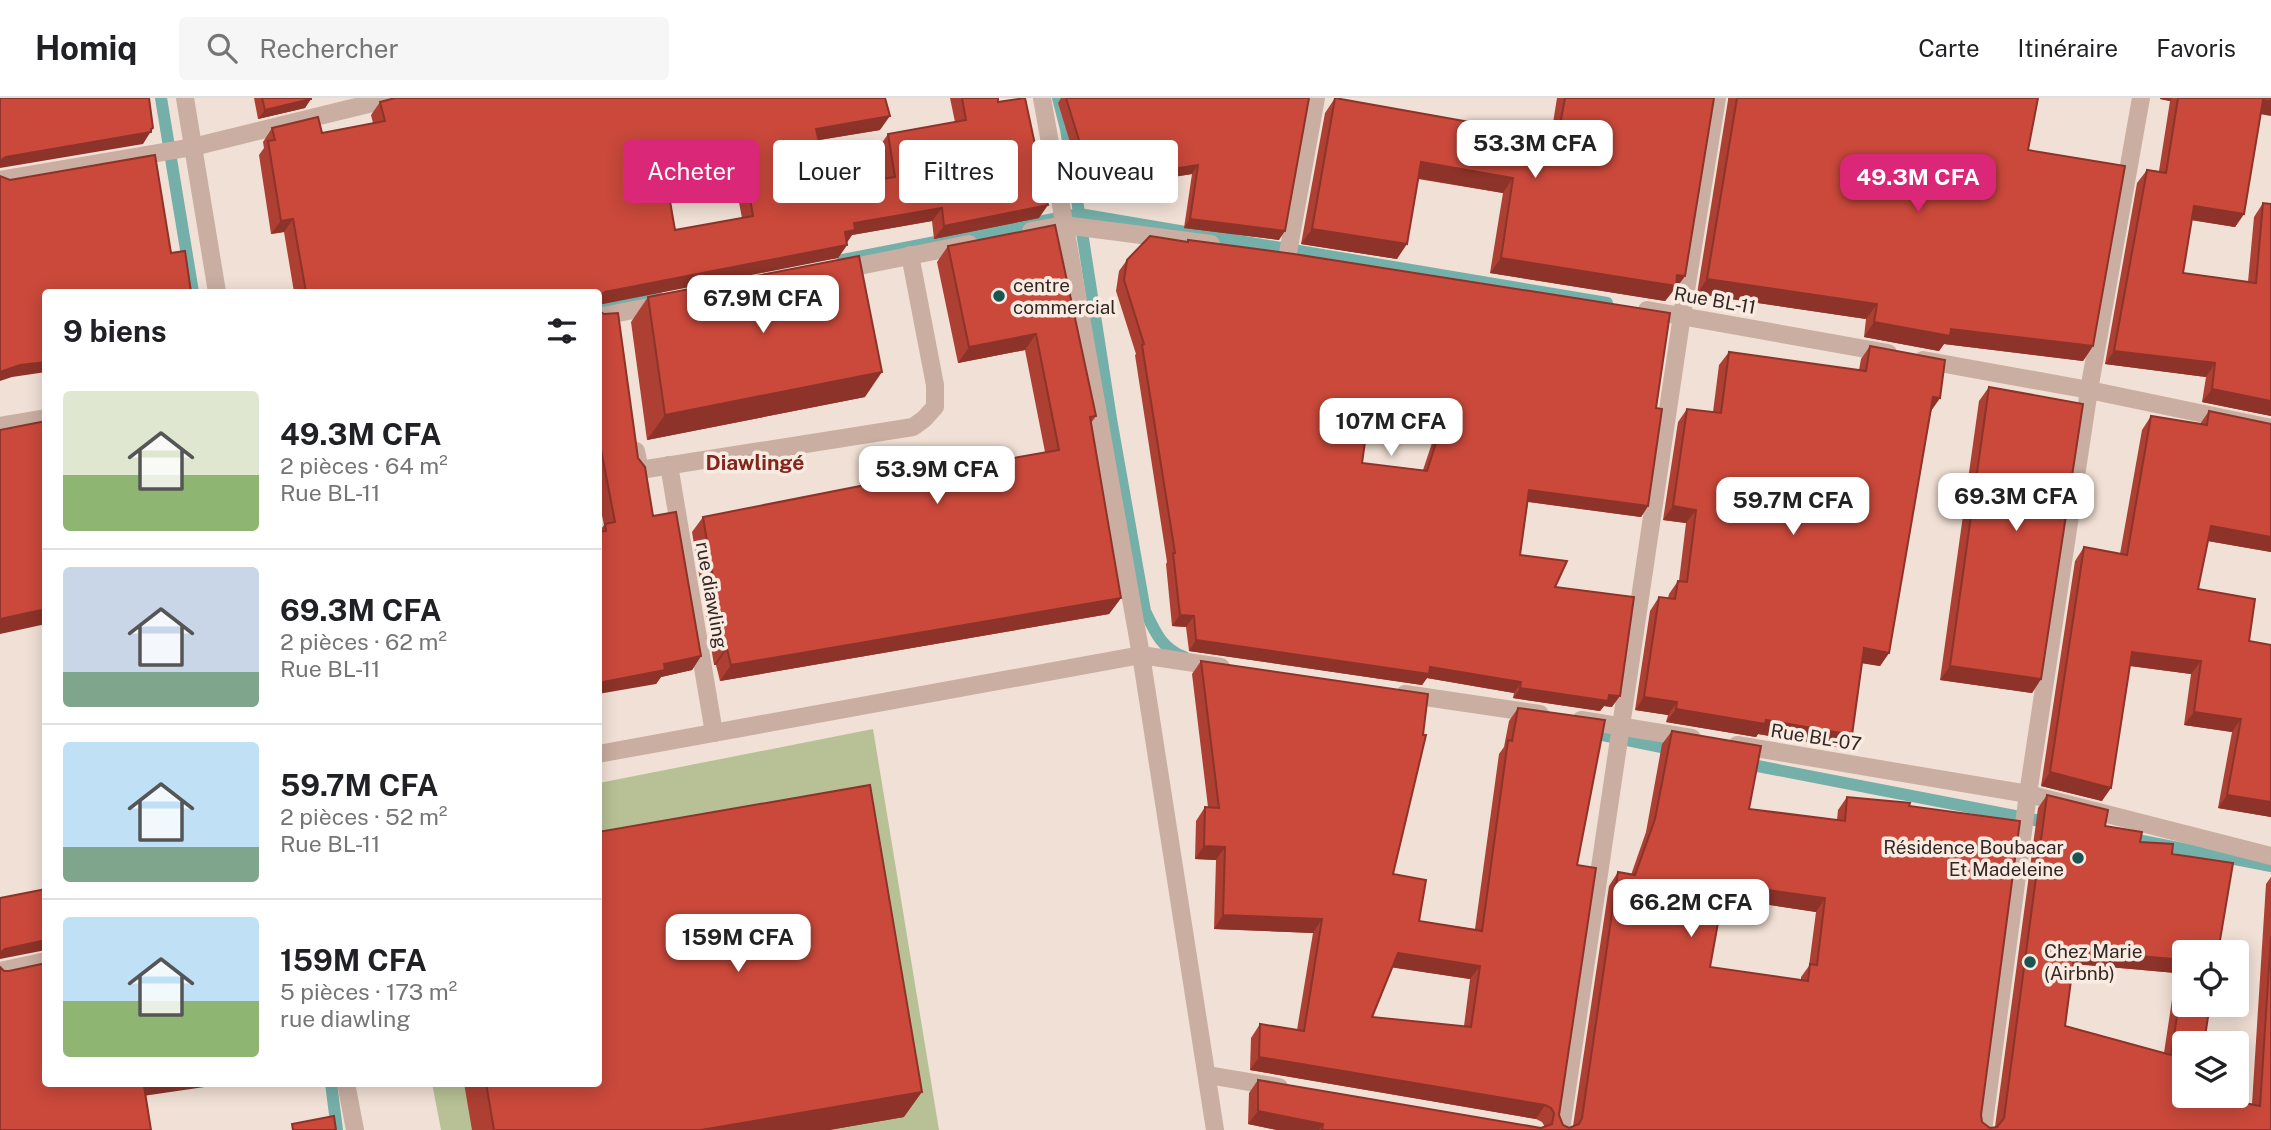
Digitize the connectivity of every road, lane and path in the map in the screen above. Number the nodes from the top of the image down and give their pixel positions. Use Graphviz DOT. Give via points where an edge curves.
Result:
graph roads {
  1 [pos="185,98"];
  2 [pos="393,98"];
  3 [pos="1042,98"];
  4 [pos="1316,98"];
  5 [pos="1717,98"];
  6 [pos="2141,98"];
  7 [pos="192,147"];
  8 [pos="0,180"];
  9 [pos="1064,225"];
  10 [pos="1013,235"];
  11 [pos="988,240"];
  12 [pos="1222,245"];
  13 [pos="1288,254"];
  14 [pos="911,256"];
  15 [pos="817,274"];
  16 [pos="216,289"];
  17 [pos="684,300"];
  18 [pos="1628,307"];
  19 [pos="1682,315"];
  20 [pos="602,318"];
  21 [pos="2089,390"];
  22 [pos="42,419"];
  23 [pos="0,426"];
  24 [pos="2271,428"];
  25 [pos="634,435"];
  26 [pos="669,465"];
  27 [pos="1141,655"];
  28 [pos="1237,669"];
  29 [pos="1388,692"];
  30 [pos="1621,726"];
  31 [pos="714,733"];
  32 [pos="602,753"];
  33 [pos="2028,794"];
  34 [pos="2271,856"];
  35 [pos="42,962"];
  36 [pos="0,971"];
  37 [pos="1208,1075"];
  38 [pos="347,1087"];
  39 [pos="1290,1089"];
  40 [pos="355,1130"];
  41 [pos="1215,1130"];
  42 [pos="1561,1130"];
  43 [pos="1983,1130"];
  1 -- 7 [label="street"];
  2 -- 7 [label="street"];
  3 -- 9 [label="street"];
  4 -- 13 [label="street"];
  5 -- 19 [label="street"];
  6 -- 21 [label="street"];
  7 -- 8 [label="street"];
  7 -- 16 [label="street"];
  9 -- 10 [label="street"];
  9 -- 12 [label="street"];
  9 -- 27 [label="street"];
  11 -- 14 [label="street"];
  14 -- 15 [label="street"];
  14 -- 26 [label="street" via="935,385 935,407 925,419 913,427"];
  17 -- 20 [label="street" via="618,320"];
  18 -- 19 [label="street, Rue BL-11"];
  19 -- 21 [label="street, Rue BL-11"];
  19 -- 30 [label="street"];
  21 -- 24 [label="street, Rue BL-11"];
  21 -- 33 [label="street"];
  22 -- 23 [label="street"];
  25 -- 26 [label="street" via="640,470"];
  26 -- 31 [label="street, rue diawling"];
  27 -- 28 [label="street"];
  27 -- 31 [label="street"];
  27 -- 37 [label="street"];
  29 -- 30 [label="street, Rue BL-07"];
  30 -- 33 [label="street, Rue BL-07"];
  30 -- 42 [label="street"];
  31 -- 32 [label="street"];
  33 -- 34 [label="street, Rue BL-07"];
  33 -- 43 [label="street"];
  35 -- 36 [label="street"];
  37 -- 39 [label="street"];
  37 -- 41 [label="street"];
  38 -- 40 [label="street"];
}
